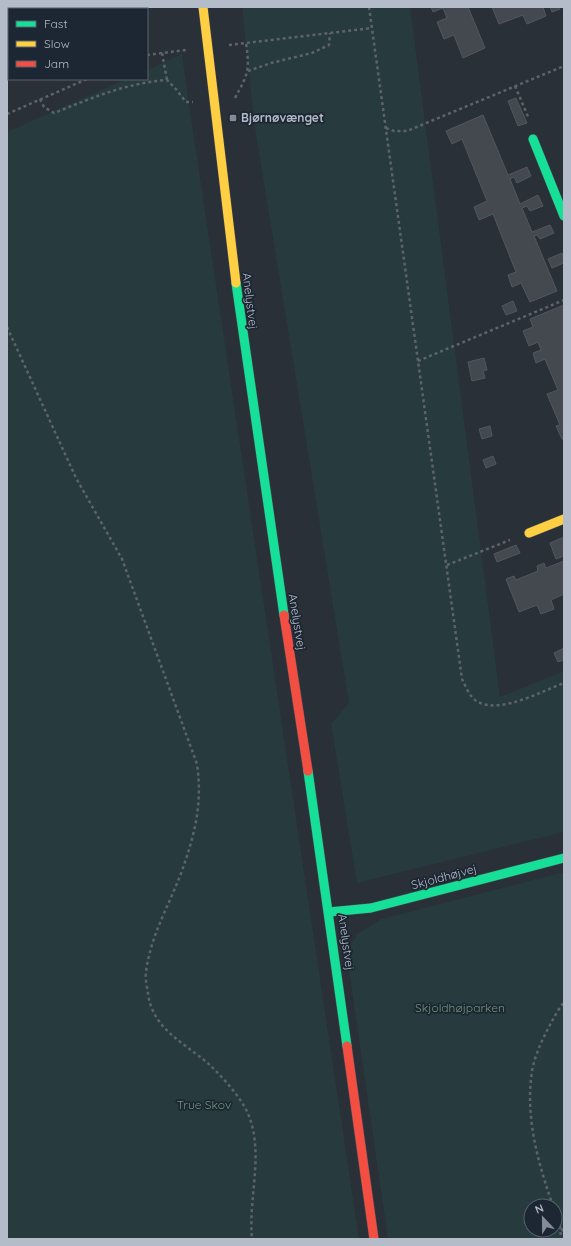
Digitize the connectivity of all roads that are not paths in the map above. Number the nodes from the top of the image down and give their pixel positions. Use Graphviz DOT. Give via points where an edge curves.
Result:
graph roads {
  1 [pos="203,7"];
  2 [pos="532,139"];
  3 [pos="564,216"];
  4 [pos="564,519"];
  5 [pos="529,533"];
  6 [pos="564,858"];
  7 [pos="329,912"];
  8 [pos="374,1239"];
  1 -- 7 [label="street, Anelystvej" via="240,319"];
  2 -- 3 [label="street"];
  4 -- 5 [label="street"];
  6 -- 7 [label="street, Skjoldhøjvej" via="371,908"];
  7 -- 8 [label="street, Anelystvej"];
}
